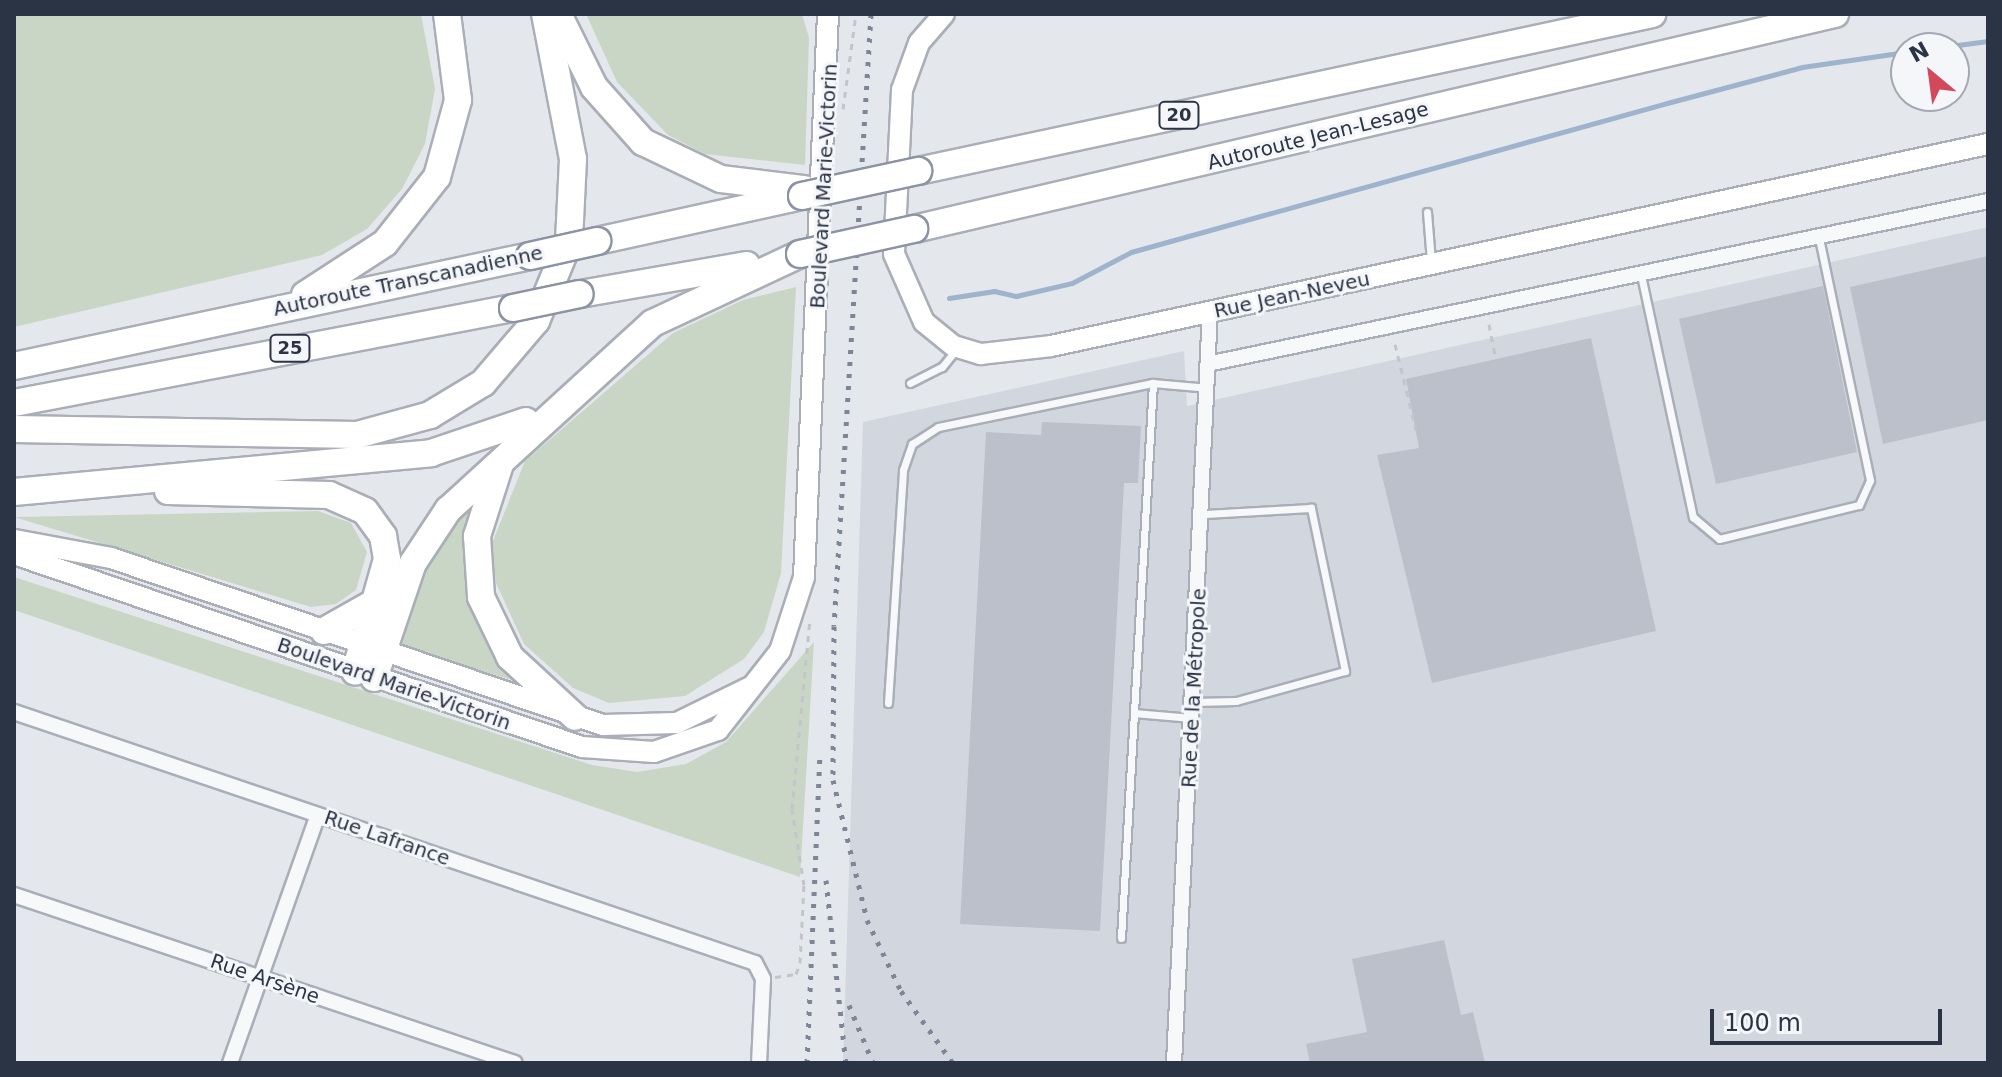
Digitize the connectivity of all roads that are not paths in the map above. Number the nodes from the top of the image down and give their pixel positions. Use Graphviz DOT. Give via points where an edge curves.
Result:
graph roads {
  1 [pos="447,14"];
  2 [pos="545,14"];
  3 [pos="558,14"];
  4 [pos="828,14"];
  5 [pos="944,14"];
  6 [pos="1652,14"];
  7 [pos="1835,14"];
  8 [pos="1988,144"];
  9 [pos="812,192"];
  10 [pos="1988,201"];
  11 [pos="1427,212"];
  12 [pos="1819,237"];
  13 [pos="800,254"];
  14 [pos="1431,264"];
  15 [pos="1641,275"];
  16 [pos="285,307"];
  17 [pos="1210,312"];
  18 [pos="958,347"];
  19 [pos="1212,363"];
  20 [pos="14,366"];
  21 [pos="910,383"];
  22 [pos="1153,383"];
  23 [pos="580,386"];
  24 [pos="1211,388"];
  25 [pos="14,403"];
  26 [pos="14,429"];
  27 [pos="505,453"];
  28 [pos="85,486"];
  29 [pos="14,492"];
  30 [pos="1204,514"];
  31 [pos="14,540"];
  32 [pos="14,554"];
  33 [pos="377,601"];
  34 [pos="324,631"];
  35 [pos="374,649"];
  36 [pos="364,675"];
  37 [pos="758,682"];
  38 [pos="1194,702"];
  39 [pos="888,703"];
  40 [pos="14,712"];
  41 [pos="1134,713"];
  42 [pos="575,717"];
  43 [pos="1193,718"];
  44 [pos="318,815"];
  45 [pos="14,895"];
  46 [pos="1121,938"];
  47 [pos="258,977"];
  48 [pos="230,1063"];
  49 [pos="515,1063"];
  50 [pos="759,1063"];
  51 [pos="1174,1063"];
  1 -- 16 [label="highway" via="458,100 428,193 373,254"];
  2 -- 26 [label="highway" via="573,159 572,225 544,308 483,383 430,415 357,435"];
  3 -- 9 [label="highway" via="594,87 643,142 721,179"];
  4 -- 37 [label="street, Boulevard Marie-Victorin" via="804,577 790,630"];
  5 -- 18 [label="street" via="919,43 904,80 893,247 915,308"];
  6 -- 9 [label="highway, 20, bridge"];
  7 -- 13 [label="highway, Autoroute Jean-Lesage / 25, bridge"];
  8 -- 14 [label="street, Rue Jean-Neveu"];
  9 -- 16 [label="highway, Autoroute Transcanadienne / 25, bridge"];
  10 -- 12 [label="street"];
  11 -- 14 [label="lane"];
  12 -- 15 [label="street"];
  12 -- 15 [label="lane" via="1870,480 1859,505 1719,539 1693,517"];
  13 -- 23 [label="highway" via="667,315"];
  13 -- 25 [label="highway, Autoroute Transcanadienne / 25, bridge"];
  14 -- 17 [label="street, Rue Jean-Neveu"];
  15 -- 19 [label="street"];
  16 -- 20 [label="highway, Autoroute Transcanadienne / 25"];
  17 -- 18 [label="street, Rue Jean-Neveu" via="1025,351"];
  17 -- 19 [label="street, Rue de la Métropole"];
  18 -- 21 [label="lane" via="942,367"];
  19 -- 24 [label="street, Rue de la Métropole"];
  22 -- 24 [label="lane"];
  22 -- 39 [label="lane" via="938,427 912,444 903,470"];
  22 -- 41 [label="lane"];
  23 -- 27 [label="highway"];
  23 -- 28 [label="highway" via="496,437 451,450"];
  24 -- 30 [label="street, Rue de la Métropole"];
  27 -- 35 [label="highway" via="426,536"];
  27 -- 42 [label="highway" via="477,536 481,597 510,657"];
  28 -- 29 [label="highway"];
  28 -- 33 [label="highway" via="345,499 383,536 387,559"];
  30 -- 38 [label="street, Rue de la Métropole"];
  30 -- 38 [label="lane" via="1311,508 1345,671 1236,701"];
  31 -- 34 [label="street, Boulevard Marie-Victorin" via="83,550"];
  32 -- 36 [label="street, Boulevard Marie-Victorin"];
  33 -- 34 [label="highway"];
  33 -- 35 [label="highway"];
  34 -- 35 [label="street, Boulevard Marie-Victorin"];
  35 -- 36 [label="highway"];
  35 -- 42 [label="street, Boulevard Marie-Victorin"];
  36 -- 37 [label="street, Boulevard Marie-Victorin" via="572,744 627,753 667,749 718,730"];
  37 -- 42 [label="street, Boulevard Marie-Victorin" via="667,725 627,728"];
  38 -- 43 [label="street, Rue de la Métropole"];
  40 -- 44 [label="street, Rue Lafrance"];
  41 -- 43 [label="lane"];
  41 -- 46 [label="lane"];
  43 -- 51 [label="street, Rue de la Métropole"];
  44 -- 47 [label="street"];
  44 -- 50 [label="street, Rue Lafrance" via="759,966"];
  45 -- 47 [label="street, Rue Arsène"];
  47 -- 48 [label="street"];
  47 -- 49 [label="street, Rue Arsène"];
}
